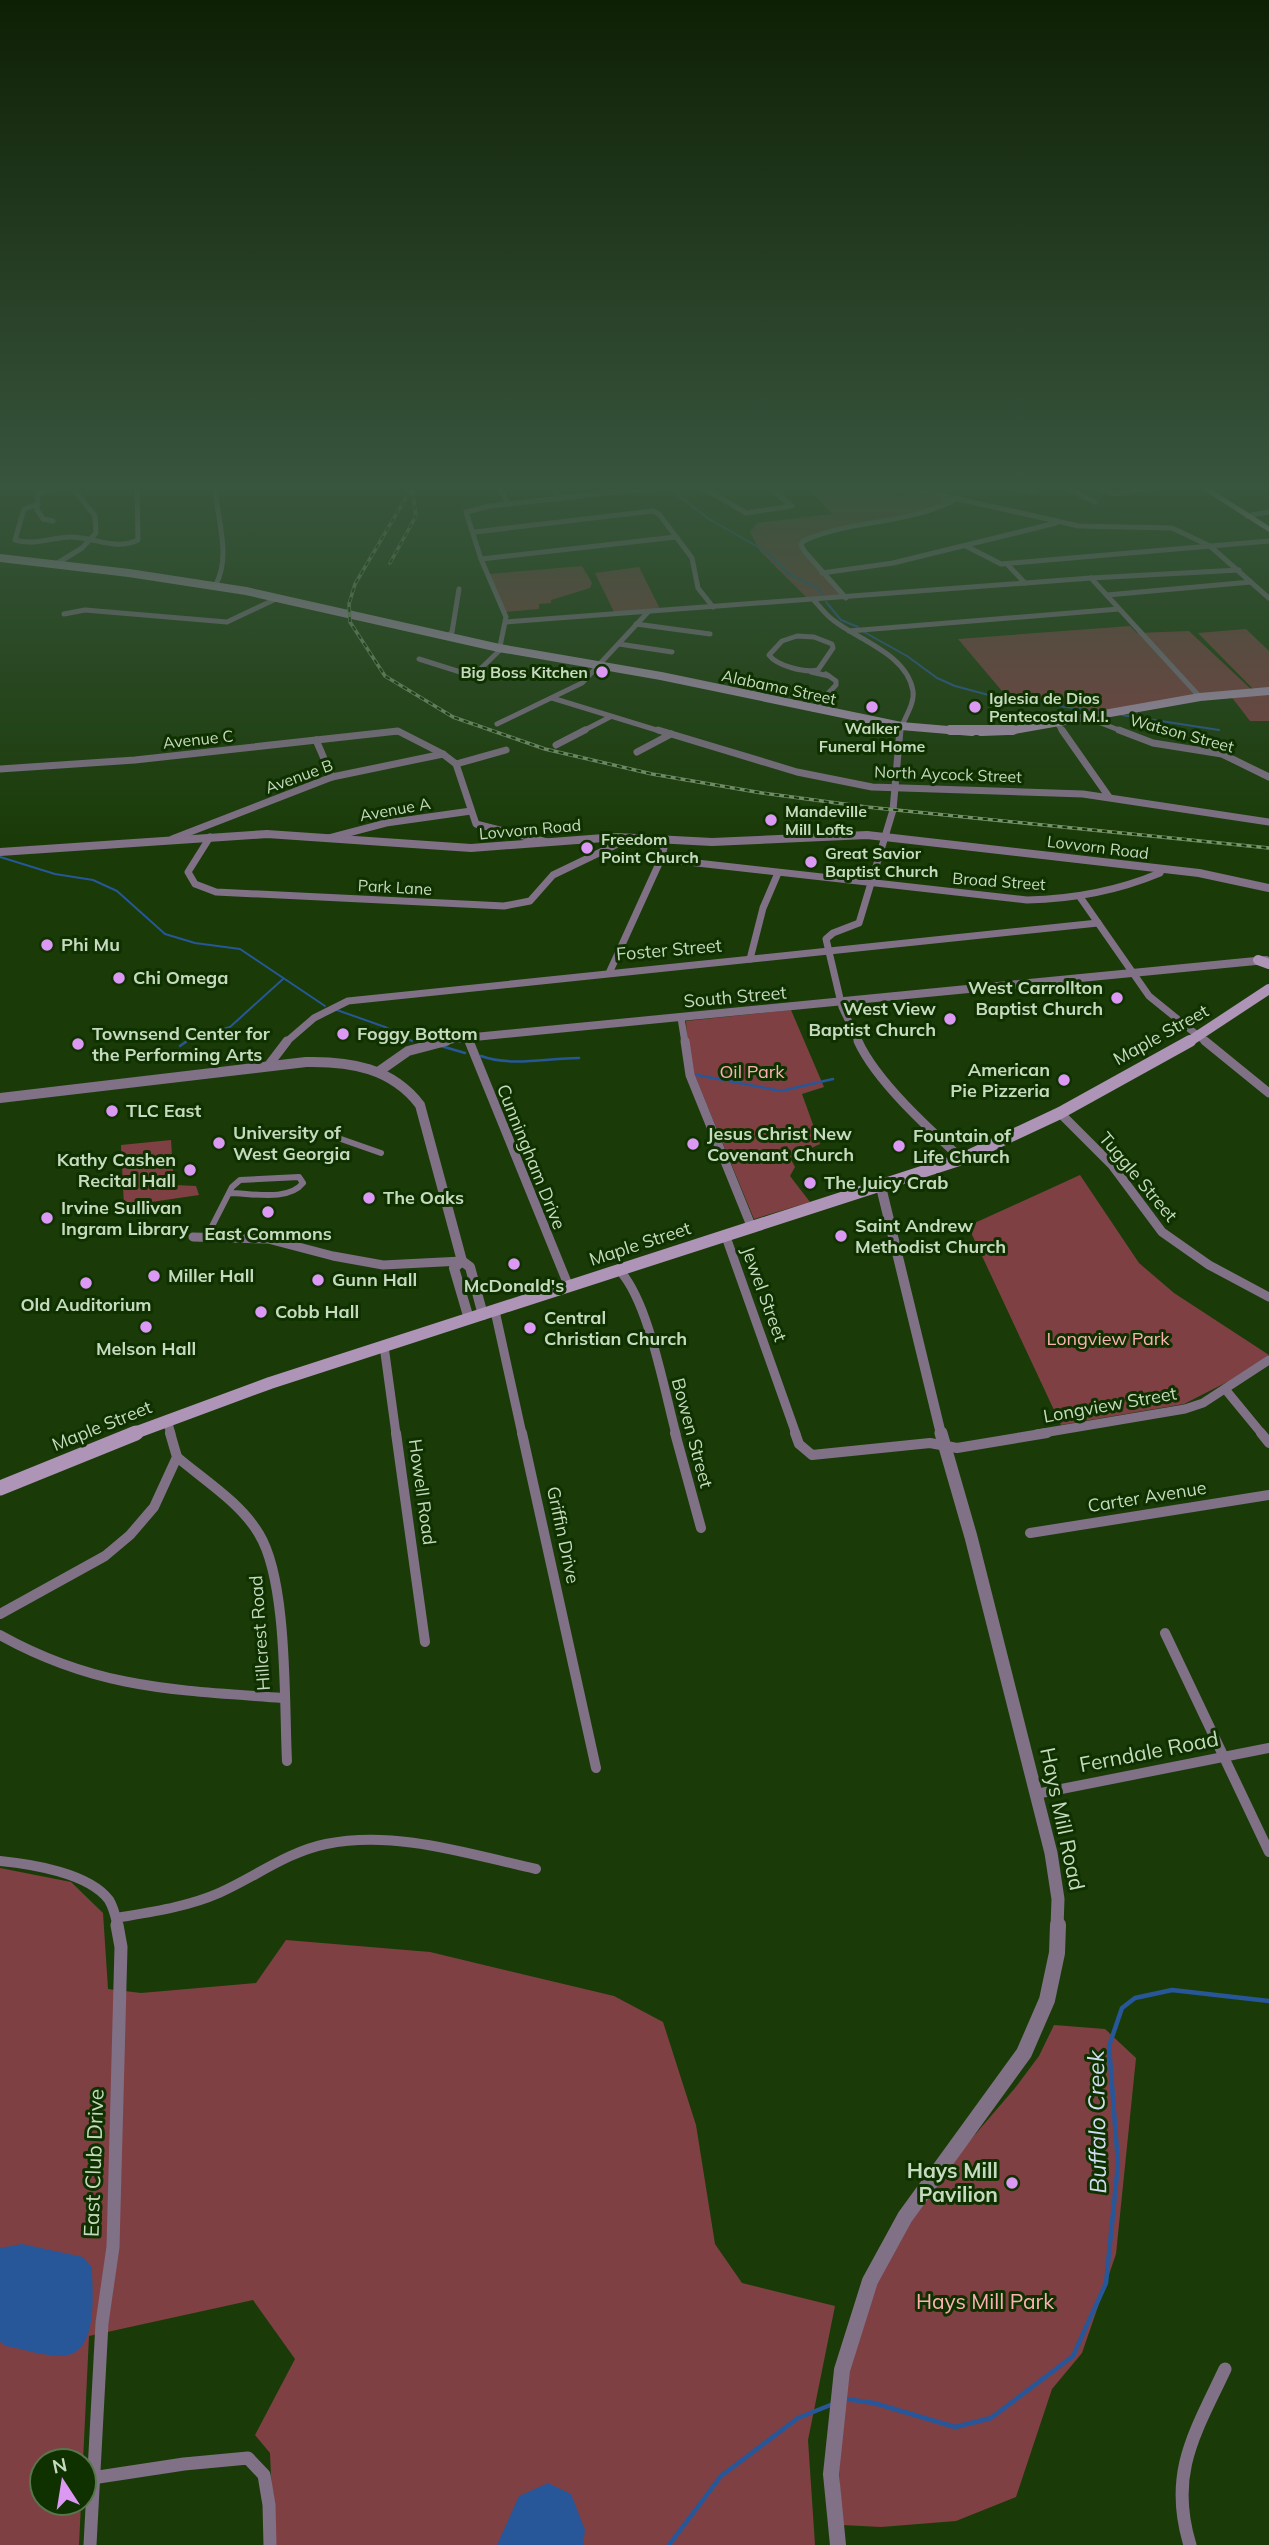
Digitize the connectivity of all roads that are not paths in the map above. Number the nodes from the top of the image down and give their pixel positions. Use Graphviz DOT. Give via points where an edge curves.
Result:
graph roads {
  1 [pos="268,603"];
  2 [pos="299,603"];
  3 [pos="457,603"];
  4 [pos="501,603"];
  5 [pos="710,603"];
  6 [pos="774,603"];
  7 [pos="816,603"];
  8 [pos="1114,603"];
  9 [pos="713,607"];
  10 [pos="1119,609"];
  11 [pos="648,612"];
  12 [pos="64,614"];
  13 [pos="506,622"];
  14 [pos="636,624"];
  15 [pos="849,631"];
  16 [pos="710,634"];
  17 [pos="448,636"];
  18 [pos="619,644"];
  19 [pos="499,648"];
  20 [pos="672,652"];
  21 [pos="419,659"];
  22 [pos="599,666"];
  23 [pos="820,667"];
  24 [pos="810,672"];
  25 [pos="829,676"];
  26 [pos="1269,691"];
  27 [pos="1200,697"];
  28 [pos="552,698"];
  29 [pos="813,709"];
  30 [pos="610,717"];
  31 [pos="1088,718"];
  32 [pos="1057,723"];
  33 [pos="497,724"];
  34 [pos="901,726"];
  35 [pos="671,734"];
  36 [pos="316,740"];
  37 [pos="556,745"];
  38 [pos="506,750"];
  39 [pos="637,752"];
  40 [pos="443,754"];
  41 [pos="456,764"];
  42 [pos="0,769"];
  43 [pos="332,777"];
  44 [pos="1269,777"];
  45 [pos="895,788"];
  46 [pos="1109,797"];
  47 [pos="471,811"];
  48 [pos="1269,822"];
  49 [pos="885,837"];
  50 [pos="210,838"];
  51 [pos="630,838"];
  52 [pos="324,839"];
  53 [pos="666,840"];
  54 [pos="169,841"];
  55 [pos="547,842"];
  56 [pos="0,852"];
  57 [pos="661,859"];
  58 [pos="1162,869"];
  59 [pos="778,873"];
  60 [pos="871,884"];
  61 [pos="1269,888"];
  62 [pos="1080,897"];
  63 [pos="1098,923"];
  64 [pos="830,952"];
  65 [pos="750,959"];
  66 [pos="1265,961"];
  67 [pos="610,971"];
  68 [pos="1131,973"];
  69 [pos="1269,989"];
  70 [pos="841,1003"];
  71 [pos="681,1018"];
  72 [pos="1198,1037"];
  73 [pos="468,1038"];
  74 [pos="268,1066"];
  75 [pos="378,1072"];
  76 [pos="1269,1093"];
  77 [pos="0,1097"];
  78 [pos="1060,1113"];
  79 [pos="341,1139"];
  80 [pos="381,1153"];
  81 [pos="962,1160"];
  82 [pos="881,1187"];
  83 [pos="229,1193"];
  84 [pos="752,1228"];
  85 [pos="207,1236"];
  86 [pos="193,1237"];
  87 [pos="726,1237"];
  88 [pos="461,1261"];
  89 [pos="620,1271"];
  90 [pos="569,1287"];
  91 [pos="1269,1297"];
  92 [pos="489,1313"];
  93 [pos="469,1319"];
  94 [pos="384,1346"];
  95 [pos="1269,1360"];
  96 [pos="1225,1390"];
  97 [pos="167,1419"];
  98 [pos="1269,1443"];
  99 [pos="944,1447"];
  100 [pos="177,1457"];
  101 [pos="0,1488"];
  102 [pos="1269,1495"];
  103 [pos="701,1528"];
  104 [pos="1030,1533"];
  105 [pos="0,1614"];
  106 [pos="1165,1633"];
  107 [pos="0,1635"];
  108 [pos="425,1642"];
  109 [pos="282,1698"];
  110 [pos="1269,1748"];
  111 [pos="1222,1757"];
  112 [pos="287,1761"];
  113 [pos="596,1768"];
  114 [pos="1036,1794"];
  115 [pos="1269,1852"];
  116 [pos="0,1861"];
  117 [pos="536,1869"];
  118 [pos="116,1918"];
  119 [pos="1225,2369"];
  120 [pos="94,2447"];
  121 [pos="98,2477"];
  122 [pos="91,2517"];
  123 [pos="90,2545"];
  124 [pos="270,2545"];
  125 [pos="838,2545"];
  126 [pos="1190,2545"];
  1 -- 12 [label="street" via="227,622 85,610"];
  2 -- 17 [label="main road, Alabama Street"];
  3 -- 17 [label="street"];
  4 -- 13 [label="street"];
  5 -- 9 [label="street"];
  6 -- 9 [label="street"];
  7 -- 15 [label="street"];
  8 -- 10 [label="street"];
  9 -- 11 [label="street"];
  10 -- 15 [label="street"];
  10 -- 27 [label="street"];
  11 -- 13 [label="street"];
  11 -- 14 [label="street"];
  13 -- 19 [label="street"];
  14 -- 16 [label="street"];
  14 -- 18 [label="street"];
  15 -- 34 [label="street" via="885,652 907,675 913,697"];
  17 -- 19 [label="main road, Alabama Street"];
  18 -- 20 [label="street"];
  18 -- 22 [label="street"];
  19 -- 21 [label="street" via="473,676"];
  19 -- 22 [label="main road, Alabama Street"];
  22 -- 28 [label="street" via="582,683"];
  22 -- 29 [label="main road, Alabama Street"];
  23 -- 24 [label="street"];
  23 -- 24 [label="street" via="834,646 823,640 787,637 769,655 773,661"];
  23 -- 25 [label="street"];
  24 -- 25 [label="street"];
  25 -- 29 [label="street" via="836,685"];
  26 -- 27 [label="main road, Alabama Street"];
  27 -- 31 [label="main road, Alabama Street"];
  28 -- 30 [label="street, North Aycock Street"];
  28 -- 33 [label="street"];
  29 -- 34 [label="main road, Alabama Street"];
  30 -- 35 [label="street, North Aycock Street"];
  30 -- 37 [label="street"];
  31 -- 32 [label="main road, Alabama Street"];
  31 -- 44 [label="street, Watson Street" via="1153,743 1222,754"];
  32 -- 34 [label="main road, Alabama Street" via="986,732"];
  32 -- 46 [label="street"];
  34 -- 45 [label="street"];
  35 -- 39 [label="street"];
  35 -- 45 [label="street, North Aycock Street" via="797,772"];
  36 -- 40 [label="street, Avenue C" via="398,731"];
  36 -- 42 [label="street, Avenue C"];
  36 -- 43 [label="street"];
  38 -- 41 [label="street"];
  40 -- 41 [label="street"];
  40 -- 43 [label="street, Avenue B"];
  41 -- 47 [label="street"];
  43 -- 54 [label="street, Avenue B"];
  45 -- 46 [label="street, North Aycock Street"];
  45 -- 49 [label="street"];
  46 -- 48 [label="street, North Aycock Street"];
  47 -- 52 [label="street, Avenue A" via="386,823"];
  47 -- 55 [label="street" via="476,824"];
  49 -- 53 [label="street, Lovvorn Road"];
  49 -- 58 [label="street, Lovvorn Road"];
  49 -- 60 [label="street"];
  50 -- 51 [label="street, Park Lane" via="188,872 197,886 216,892 504,906 527,903 553,875"];
  50 -- 52 [label="street, Lovvorn Road" via="267,834"];
  50 -- 54 [label="street, Lovvorn Road"];
  51 -- 53 [label="street, Lovvorn Road"];
  51 -- 55 [label="street, Lovvorn Road"];
  52 -- 55 [label="street, Lovvorn Road" via="471,848"];
  53 -- 57 [label="street"];
  54 -- 56 [label="street, Lovvorn Road"];
  57 -- 59 [label="street, Broad Street"];
  57 -- 67 [label="street"];
  58 -- 61 [label="street, Lovvorn Road"];
  58 -- 62 [label="street, Broad Street" via="1147,879"];
  59 -- 60 [label="street, Broad Street"];
  59 -- 65 [label="street"];
  60 -- 62 [label="street, Broad Street" via="1027,900"];
  60 -- 64 [label="street" via="859,923 826,939"];
  62 -- 63 [label="street"];
  63 -- 64 [label="street, Foster Street"];
  63 -- 68 [label="street"];
  64 -- 65 [label="street, Foster Street"];
  64 -- 70 [label="street"];
  65 -- 67 [label="street, Foster Street"];
  66 -- 68 [label="street, South Street"];
  67 -- 74 [label="street, Foster Street" via="348,1001 324,1011"];
  68 -- 70 [label="street, South Street"];
  68 -- 72 [label="street" via="1149,996"];
  69 -- 72 [label="main road, Maple Street"];
  70 -- 71 [label="street, South Street"];
  70 -- 81 [label="street" via="870,1065"];
  71 -- 73 [label="street, South Street"];
  71 -- 84 [label="street" via="690,1075"];
  72 -- 76 [label="street"];
  72 -- 78 [label="main road, Maple Street"];
  73 -- 75 [label="street, South Street" via="417,1048"];
  73 -- 90 [label="street, Cunningham Drive"];
  74 -- 75 [label="street" via="330,1062"];
  74 -- 77 [label="street"];
  75 -- 88 [label="street" via="398,1081 420,1105"];
  78 -- 81 [label="main road, Maple Street"];
  78 -- 91 [label="street, Tuggle Street" via="1112,1165 1162,1232"];
  79 -- 80 [label="street"];
  81 -- 82 [label="main road, Maple Street"];
  82 -- 84 [label="main road, Maple Street"];
  82 -- 99 [label="street, Hays Mill Road"];
  83 -- 83 [label="street" via="240,1180 251,1178 299,1177 303,1183 299,1191 288,1195"];
  83 -- 85 [label="street"];
  84 -- 87 [label="main road, Maple Street"];
  85 -- 86 [label="street"];
  85 -- 88 [label="street" via="268,1239 383,1265"];
  87 -- 89 [label="main road, Maple Street"];
  87 -- 99 [label="street, Jewel Street" via="799,1444 811,1455 930,1443"];
  88 -- 92 [label="street" via="470,1266"];
  88 -- 93 [label="street" via="454,1268"];
  89 -- 90 [label="main road, Maple Street"];
  89 -- 103 [label="street, Bowen Street" via="640,1305"];
  90 -- 92 [label="main road, Maple Street"];
  92 -- 93 [label="main road, Maple Street"];
  92 -- 113 [label="street, Griffin Drive"];
  93 -- 94 [label="main road, Maple Street"];
  94 -- 97 [label="main road, Maple Street"];
  94 -- 108 [label="street, Howell Road"];
  95 -- 96 [label="street, Longview Street"];
  96 -- 98 [label="street"];
  96 -- 99 [label="street, Longview Street" via="1185,1409"];
  97 -- 100 [label="street"];
  97 -- 101 [label="main road, Maple Street"];
  99 -- 114 [label="street, Hays Mill Road"];
  100 -- 105 [label="street" via="154,1507 130,1535 105,1556"];
  100 -- 109 [label="street, Hillcrest Road" via="238,1508 273,1566"];
  102 -- 104 [label="street, Carter Avenue"];
  106 -- 111 [label="street"];
  107 -- 109 [label="street" via="52,1664 130,1686"];
  109 -- 112 [label="street, Hillcrest Road"];
  110 -- 111 [label="street, Ferndale Road"];
  111 -- 114 [label="street, Ferndale Road"];
  111 -- 115 [label="street"];
  114 -- 125 [label="street, Hays Mill Road" via="1058,1899 1057,1954 1047,2000 1024,2053 905,2217 870,2281 842,2370 831,2474"];
  116 -- 118 [label="street, East Club Drive" via="59,1872 83,1883 107,1898"];
  117 -- 118 [label="street" via="385,1839 342,1841 288,1857 220,1893"];
  118 -- 120 [label="street, East Club Drive" via="121,1947 113,2247 102,2323"];
  119 -- 126 [label="street" via="1191,2444 1182,2476 1181,2512"];
  121 -- 124 [label="street" via="248,2458 264,2475"];
  122 -- 123 [label="street, East Club Drive"];
}
